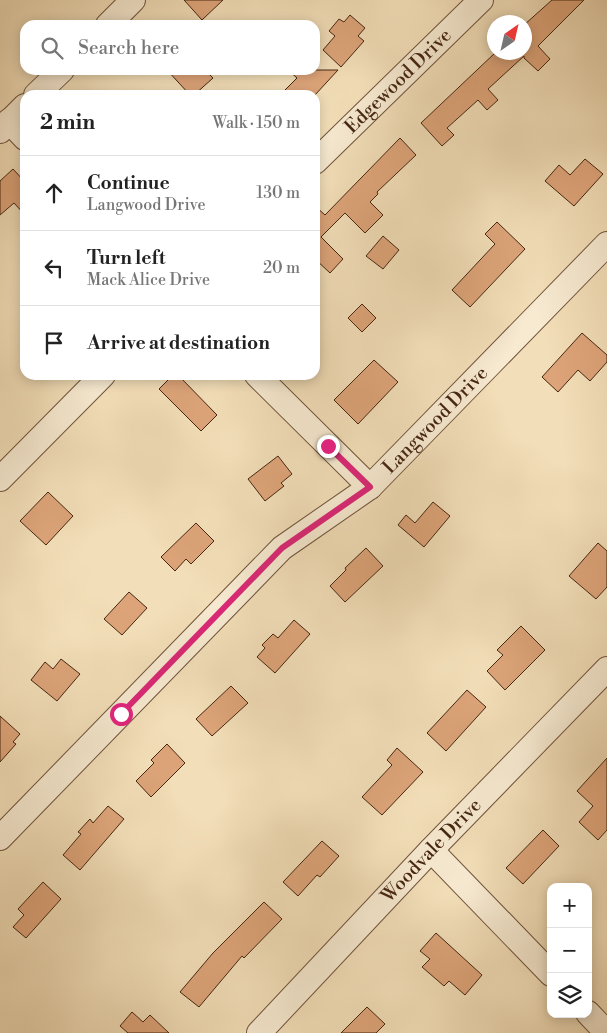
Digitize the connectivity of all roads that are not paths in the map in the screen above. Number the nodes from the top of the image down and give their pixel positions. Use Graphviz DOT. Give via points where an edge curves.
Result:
graph roads {
  1 [pos="133,0"];
  2 [pos="481,0"];
  3 [pos="113,20"];
  4 [pos="57,75"];
  5 [pos="41,90"];
  6 [pos="320,157"];
  7 [pos="607,244"];
  8 [pos="98,380"];
  9 [pos="262,380"];
  10 [pos="0,479"];
  11 [pos="370,487"];
  12 [pos="607,669"];
  13 [pos="0,838"];
  14 [pos="431,850"];
  15 [pos="550,973"];
  16 [pos="592,1017"];
  17 [pos="259,1033"];
  18 [pos="607,1033"];
  1 -- 3 [label="street"];
  2 -- 6 [label="street, Edgewood Drive"];
  4 -- 5 [label="street"];
  7 -- 11 [label="street, Langwood Drive"];
  8 -- 10 [label="street"];
  9 -- 11 [label="street"];
  11 -- 13 [label="street, Langwood Drive" via="282,548"];
  12 -- 14 [label="street, Woodvale Drive"];
  14 -- 15 [label="street"];
  14 -- 17 [label="street, Woodvale Drive"];
  16 -- 18 [label="street"];
}
